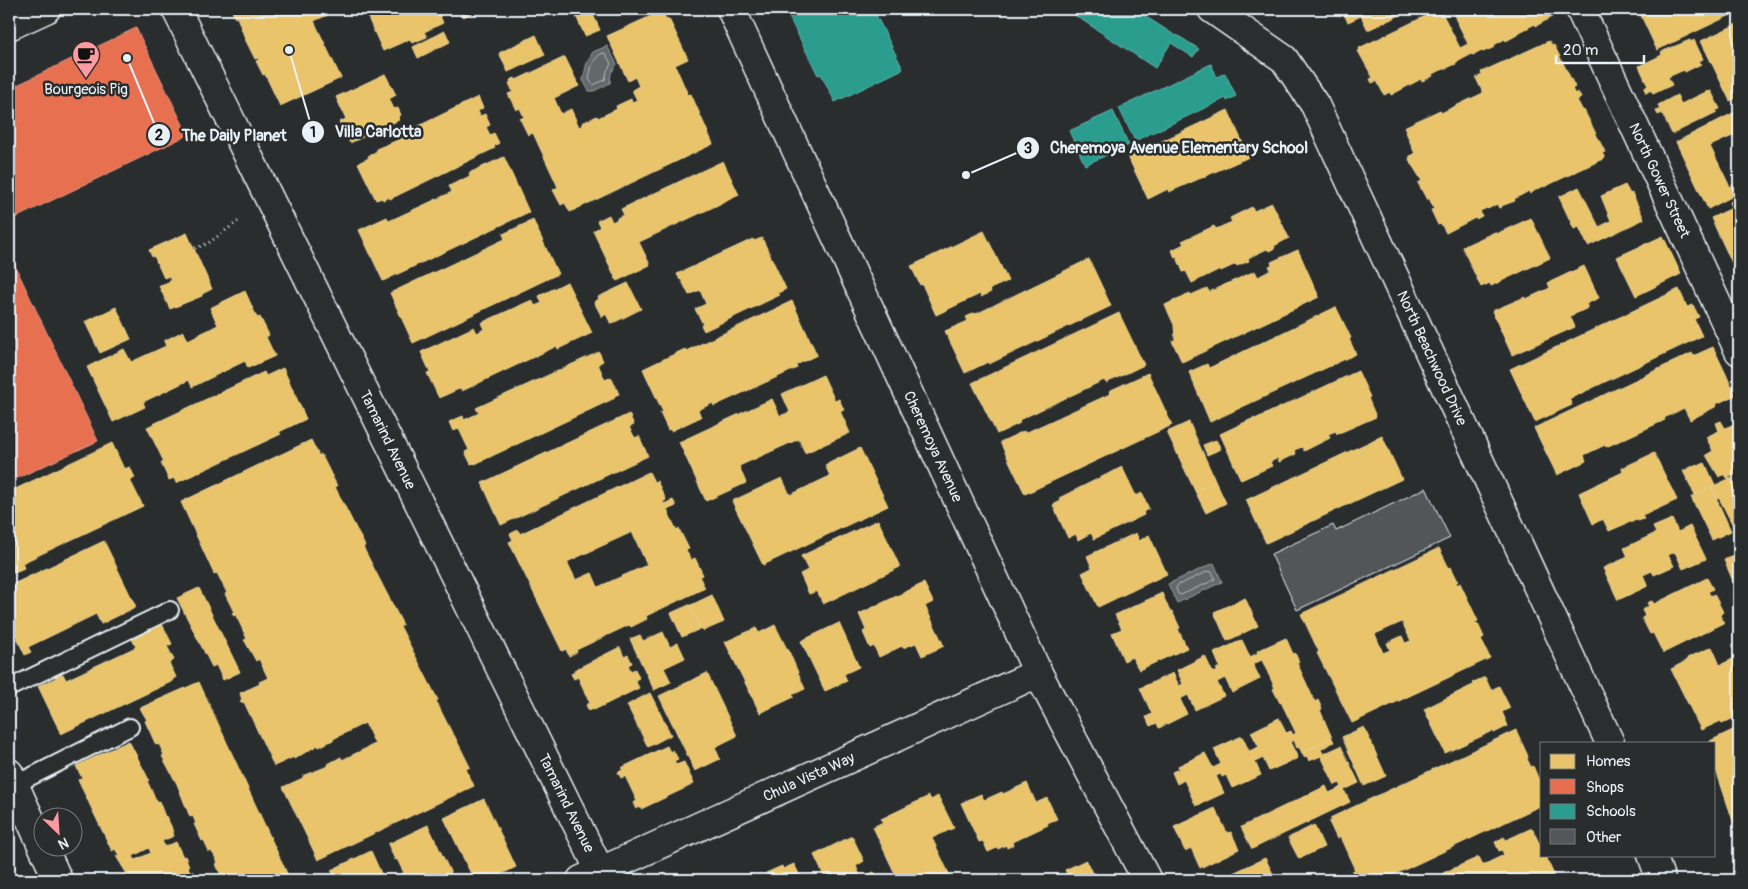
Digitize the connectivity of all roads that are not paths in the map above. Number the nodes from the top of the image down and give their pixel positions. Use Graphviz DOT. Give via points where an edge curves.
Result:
graph roads {
  1 [pos="46,9"];
  2 [pos="176,9"];
  3 [pos="731,9"];
  4 [pos="1212,9"];
  5 [pos="1580,9"];
  6 [pos="9,26"];
  7 [pos="1733,321"];
  8 [pos="1739,351"];
  9 [pos="170,610"];
  10 [pos="1038,673"];
  11 [pos="9,688"];
  12 [pos="130,727"];
  13 [pos="1610,742"];
  14 [pos="12,779"];
  15 [pos="1652,856"];
  16 [pos="590,876"];
  17 [pos="58,880"];
  18 [pos="1147,880"];
  19 [pos="1661,880"];
  1 -- 6 [label="street"];
  2 -- 16 [label="street, Tamarind Avenue"];
  3 -- 10 [label="street, Cheremoya Avenue"];
  4 -- 13 [label="street, North Beachwood Drive" via="1284,59 1315,105"];
  5 -- 7 [label="street, North Gower Street"];
  7 -- 8 [label="street, North Gower Street"];
  9 -- 11 [label="lane"];
  10 -- 16 [label="street, Chula Vista Way"];
  10 -- 18 [label="street, Cheremoya Avenue"];
  12 -- 14 [label="lane"];
  14 -- 17 [label="street"];
  15 -- 19 [label="street"];
}
